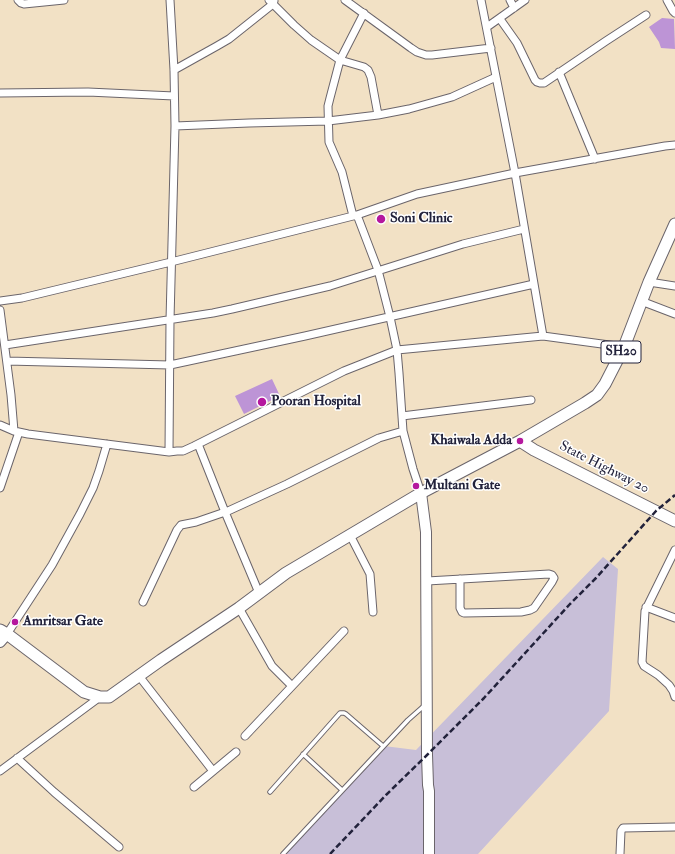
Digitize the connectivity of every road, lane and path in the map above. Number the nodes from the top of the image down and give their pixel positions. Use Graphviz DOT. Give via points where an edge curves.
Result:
graph roads {
  1 [pos="18,0"];
  2 [pos="64,0"];
  3 [pos="170,0"];
  4 [pos="345,0"];
  5 [pos="481,0"];
  6 [pos="510,0"];
  7 [pos="525,0"];
  8 [pos="668,0"];
  9 [pos="272,1"];
  10 [pos="514,8"];
  11 [pos="364,13"];
  12 [pos="675,13"];
  13 [pos="646,15"];
  14 [pos="500,18"];
  15 [pos="487,27"];
  16 [pos="491,48"];
  17 [pos="340,60"];
  18 [pos="174,70"];
  19 [pos="559,72"];
  20 [pos="496,78"];
  21 [pos="0,93"];
  22 [pos="174,96"];
  23 [pos="378,115"];
  24 [pos="328,121"];
  25 [pos="175,126"];
  26 [pos="675,146"];
  27 [pos="595,159"];
  28 [pos="515,173"];
  29 [pos="355,215"];
  30 [pos="675,224"];
  31 [pos="524,229"];
  32 [pos="171,262"];
  33 [pos="378,270"];
  34 [pos="649,282"];
  35 [pos="534,284"];
  36 [pos="675,286"];
  37 [pos="641,301"];
  38 [pos="0,302"];
  39 [pos="0,310"];
  40 [pos="675,314"];
  41 [pos="390,317"];
  42 [pos="170,320"];
  43 [pos="544,336"];
  44 [pos="5,345"];
  45 [pos="624,347"];
  46 [pos="397,350"];
  47 [pos="7,361"];
  48 [pos="170,365"];
  49 [pos="531,400"];
  50 [pos="402,416"];
  51 [pos="0,425"];
  52 [pos="17,431"];
  53 [pos="403,431"];
  54 [pos="520,440"];
  55 [pos="107,444"];
  56 [pos="198,444"];
  57 [pos="168,452"];
  58 [pos="0,488"];
  59 [pos="421,493"];
  60 [pos="225,512"];
  61 [pos="675,521"];
  62 [pos="350,535"];
  63 [pos="675,550"];
  64 [pos="460,579"];
  65 [pos="427,581"];
  66 [pos="259,593"];
  67 [pos="143,602"];
  68 [pos="646,607"];
  69 [pos="239,608"];
  70 [pos="373,612"];
  71 [pos="675,618"];
  72 [pos="344,630"];
  73 [pos="2,635"];
  74 [pos="139,676"];
  75 [pos="292,686"];
  76 [pos="100,697"];
  77 [pos="675,697"];
  78 [pos="427,703"];
  79 [pos="244,736"];
  80 [pos="383,746"];
  81 [pos="236,752"];
  82 [pos="303,754"];
  83 [pos="18,758"];
  84 [pos="0,771"];
  85 [pos="213,771"];
  86 [pos="194,787"];
  87 [pos="342,790"];
  88 [pos="270,792"];
  89 [pos="675,827"];
  90 [pos="119,847"];
  91 [pos="283,854"];
  92 [pos="428,854"];
  93 [pos="620,854"];
  1 -- 2 [label="street" via="24,4"];
  3 -- 18 [label="street"];
  4 -- 11 [label="street"];
  5 -- 15 [label="street"];
  6 -- 10 [label="street"];
  7 -- 10 [label="street"];
  8 -- 12 [label="street"];
  9 -- 17 [label="street" via="297,28"];
  9 -- 18 [label="street" via="229,39"];
  10 -- 14 [label="street"];
  11 -- 16 [label="street" via="411,48 426,55"];
  11 -- 17 [label="street"];
  13 -- 19 [label="street"];
  14 -- 15 [label="street"];
  14 -- 19 [label="street" via="517,43 537,82 544,82"];
  15 -- 16 [label="street"];
  16 -- 20 [label="street"];
  17 -- 23 [label="street" via="368,70"];
  17 -- 24 [label="street" via="330,98"];
  18 -- 22 [label="street"];
  19 -- 27 [label="street"];
  20 -- 23 [label="street" via="452,97"];
  20 -- 28 [label="street"];
  21 -- 22 [label="street" via="88,92"];
  22 -- 25 [label="street"];
  23 -- 24 [label="street"];
  24 -- 25 [label="street"];
  24 -- 29 [label="street" via="329,142 342,172"];
  25 -- 32 [label="street"];
  26 -- 27 [label="street"];
  27 -- 28 [label="street"];
  28 -- 29 [label="street" via="417,194"];
  28 -- 31 [label="street"];
  29 -- 32 [label="street"];
  29 -- 33 [label="street"];
  30 -- 34 [label="main road, SH20"];
  31 -- 33 [label="street" via="463,244"];
  31 -- 35 [label="street"];
  32 -- 38 [label="street"];
  32 -- 42 [label="street"];
  33 -- 41 [label="street"];
  33 -- 42 [label="street" via="330,286 232,309"];
  34 -- 36 [label="street"];
  34 -- 37 [label="main road, SH20"];
  35 -- 41 [label="street"];
  35 -- 43 [label="street"];
  37 -- 40 [label="street"];
  37 -- 45 [label="main road, SH20"];
  39 -- 44 [label="street"];
  41 -- 46 [label="street"];
  41 -- 48 [label="street"];
  42 -- 44 [label="street"];
  42 -- 48 [label="street"];
  43 -- 45 [label="street"];
  43 -- 46 [label="street"];
  44 -- 47 [label="street"];
  45 -- 54 [label="main road, SH20" via="598,395"];
  46 -- 50 [label="street"];
  46 -- 56 [label="street" via="344,371"];
  47 -- 48 [label="street"];
  47 -- 52 [label="street"];
  48 -- 57 [label="street"];
  49 -- 50 [label="street"];
  50 -- 53 [label="street"];
  51 -- 52 [label="street"];
  52 -- 55 [label="street"];
  52 -- 58 [label="street"];
  53 -- 59 [label="street"];
  53 -- 60 [label="street" via="379,438"];
  54 -- 59 [label="main road"];
  54 -- 61 [label="main road, State Highway 20" via="534,450"];
  55 -- 57 [label="street"];
  55 -- 73 [label="street" via="83,508 52,565"];
  56 -- 57 [label="street" via="183,451"];
  56 -- 60 [label="street"];
  59 -- 62 [label="main road"];
  59 -- 65 [label="street" via="426,532"];
  60 -- 66 [label="street"];
  60 -- 67 [label="street" via="182,525 177,530"];
  62 -- 66 [label="main road" via="286,573"];
  62 -- 70 [label="street" via="370,574"];
  63 -- 68 [label="street"];
  64 -- 64 [label="street" via="549,574 554,578 534,608 521,612 462,612"];
  64 -- 65 [label="street"];
  65 -- 78 [label="street"];
  66 -- 69 [label="main road"];
  68 -- 71 [label="street"];
  68 -- 77 [label="street" via="642,664 670,686"];
  69 -- 74 [label="main road"];
  69 -- 75 [label="street" via="272,666"];
  72 -- 75 [label="street"];
  73 -- 76 [label="main road" via="84,692"];
  74 -- 76 [label="main road" via="109,697"];
  74 -- 85 [label="street"];
  75 -- 79 [label="street"];
  76 -- 83 [label="street"];
  78 -- 80 [label="lane"];
  78 -- 92 [label="street"];
  80 -- 82 [label="lane" via="341,712"];
  80 -- 87 [label="lane"];
  81 -- 85 [label="street"];
  82 -- 87 [label="lane"];
  82 -- 88 [label="lane"];
  83 -- 84 [label="street"];
  83 -- 90 [label="street"];
  85 -- 86 [label="street"];
  87 -- 91 [label="lane"];
  89 -- 93 [label="street" via="622,828"];
}
